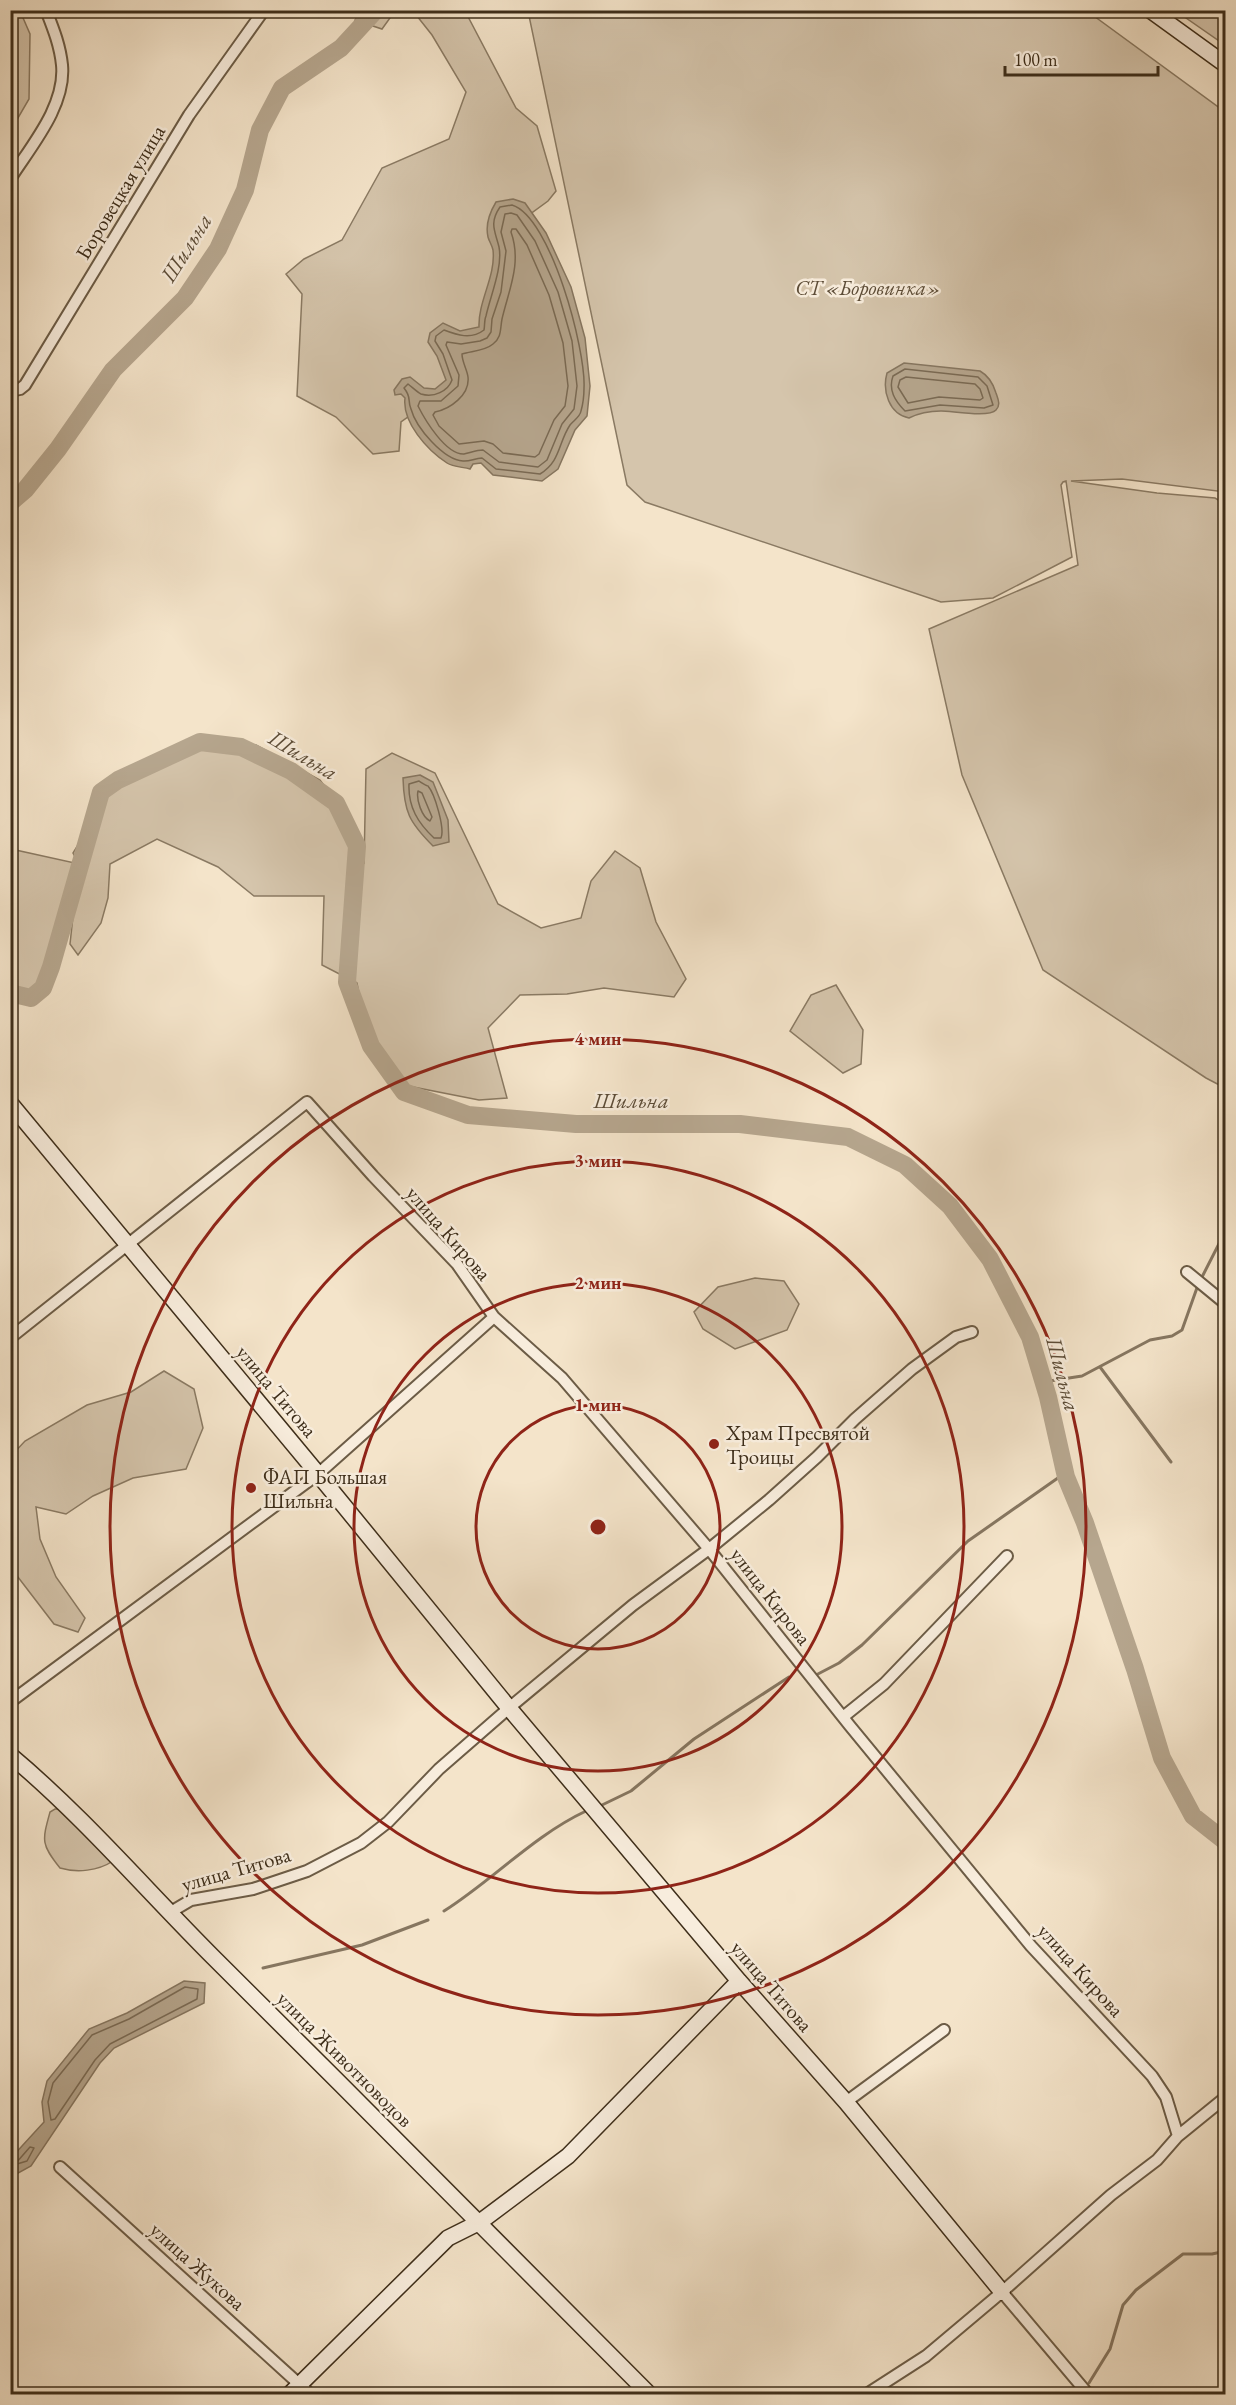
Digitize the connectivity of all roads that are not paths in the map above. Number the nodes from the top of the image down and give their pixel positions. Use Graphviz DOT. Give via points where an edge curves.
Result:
graph roads {
  1 [pos="46,10"];
  2 [pos="264,10"];
  3 [pos="1150,10"];
  4 [pos="1226,65"];
  5 [pos="10,179"];
  6 [pos="10,391"];
  7 [pos="10,1103"];
  8 [pos="128,1245"];
  9 [pos="1187,1272"];
  10 [pos="1226,1304"];
  11 [pos="494,1317"];
  12 [pos="972,1332"];
  13 [pos="10,1338"];
  14 [pos="318,1474"];
  15 [pos="709,1549"];
  16 [pos="1007,1556"];
  17 [pos="10,1701"];
  18 [pos="509,1708"];
  19 [pos="843,1717"];
  20 [pos="10,1755"];
  21 [pos="169,1913"];
  22 [pos="739,1981"];
  23 [pos="944,2030"];
  24 [pos="1226,2097"];
  25 [pos="846,2102"];
  26 [pos="1178,2136"];
  27 [pos="60,2167"];
  28 [pos="480,2222"];
  29 [pos="1002,2292"];
  30 [pos="300,2391"];
  31 [pos="649,2394"];
  32 [pos="867,2394"];
  33 [pos="1088,2394"];
  1 -- 5 [label="street" via="58,40 60,87 54,108"];
  2 -- 6 [label="street, Боровецкая улица" via="189,115 25,384"];
  3 -- 4 [label="street"];
  7 -- 8 [label="street, улица Титова"];
  8 -- 11 [label="street, улица Кирова" via="307,1102 457,1264"];
  8 -- 13 [label="street"];
  8 -- 14 [label="street, улица Титова"];
  9 -- 10 [label="street"];
  11 -- 14 [label="street"];
  11 -- 15 [label="street, улица Кирова" via="562,1377"];
  12 -- 15 [label="street" via="956,1336 912,1368 769,1500"];
  14 -- 17 [label="street"];
  14 -- 18 [label="street, улица Титова"];
  15 -- 18 [label="street" via="633,1605"];
  15 -- 19 [label="street, улица Кирова"];
  16 -- 19 [label="street" via="884,1684"];
  18 -- 21 [label="street, улица Титова" via="361,1843 307,1871 253,1889 191,1900"];
  18 -- 22 [label="street, улица Титова"];
  19 -- 26 [label="street, улица Кирова" via="1031,1946 1152,2076 1166,2097"];
  20 -- 21 [label="street, улица Животноводов" via="42,1782"];
  21 -- 28 [label="street, улица Животноводов"];
  22 -- 25 [label="street, улица Титова"];
  22 -- 28 [label="street" via="568,2156"];
  23 -- 25 [label="street"];
  24 -- 26 [label="street"];
  25 -- 29 [label="street, улица Титова"];
  26 -- 29 [label="street" via="1157,2160 1111,2194"];
  27 -- 30 [label="street, улица Жукова"];
  28 -- 30 [label="street" via="448,2238"];
  28 -- 31 [label="street, улица Животноводов"];
  29 -- 32 [label="street" via="926,2356"];
  29 -- 33 [label="street, улица Титова"];
}
